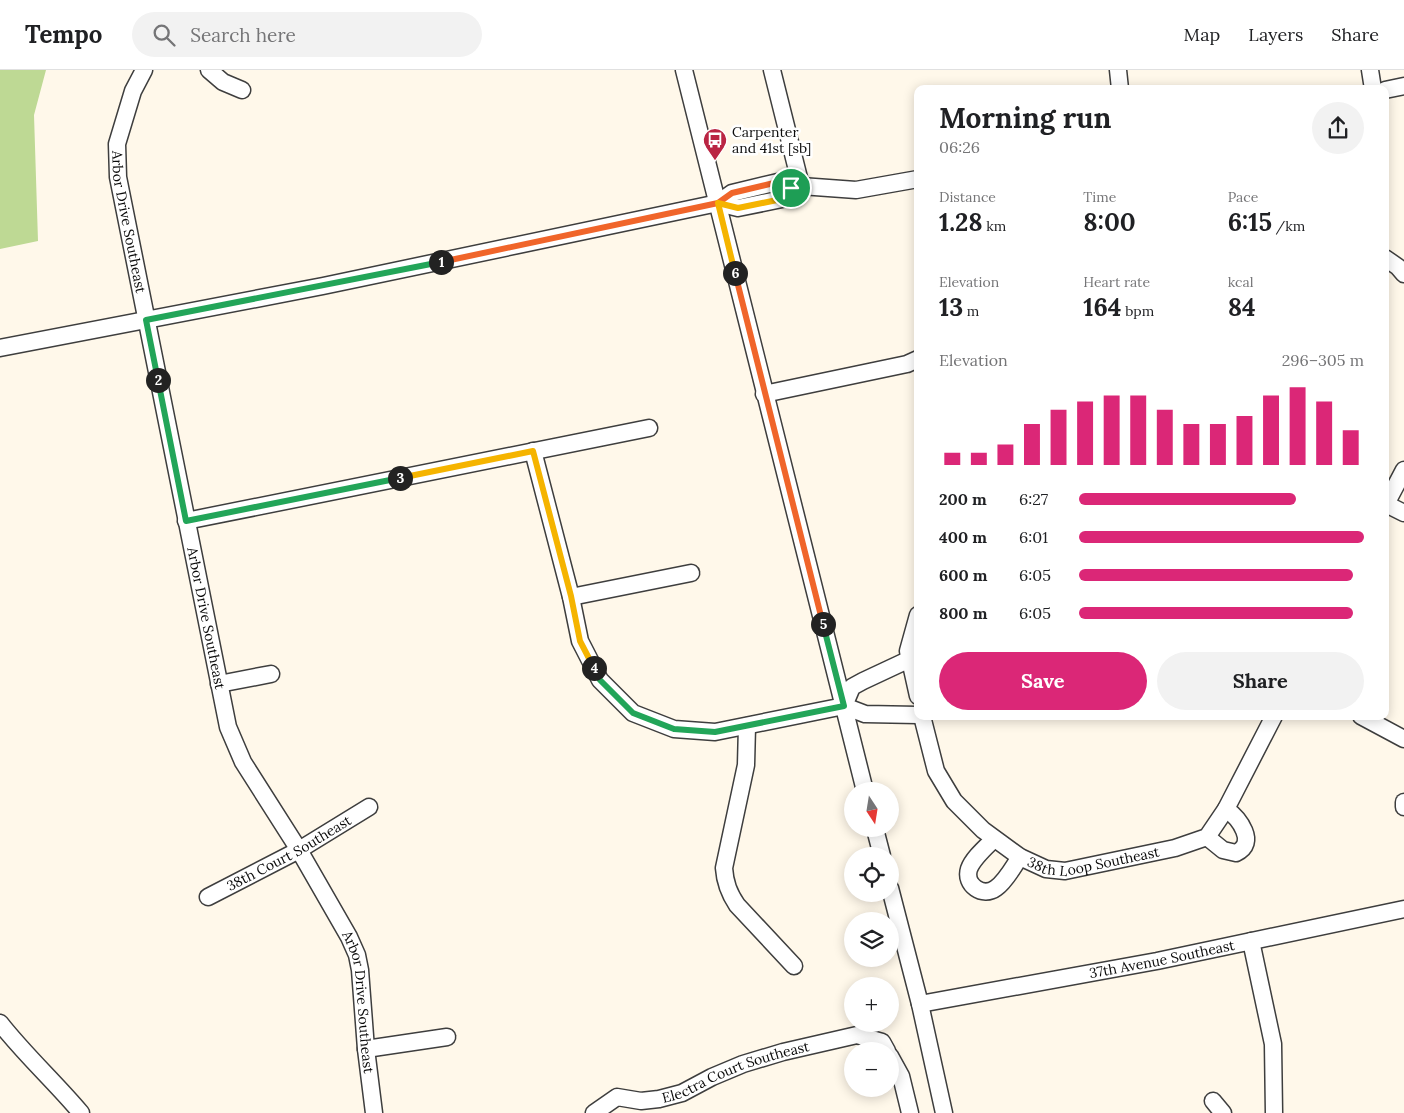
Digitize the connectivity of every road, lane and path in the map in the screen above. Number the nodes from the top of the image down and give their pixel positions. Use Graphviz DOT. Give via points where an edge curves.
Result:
graph roads {
  1 [pos="144,70"];
  2 [pos="209,70"];
  3 [pos="684,70"];
  4 [pos="772,70"];
  5 [pos="1118,70"];
  6 [pos="1370,70"];
  7 [pos="1120,85"];
  8 [pos="1372,85"];
  9 [pos="1404,86"];
  10 [pos="1389,89"];
  11 [pos="242,90"];
  12 [pos="914,180"];
  13 [pos="796,187"];
  14 [pos="718,203"];
  15 [pos="1389,261"];
  16 [pos="1404,274"];
  17 [pos="146,320"];
  18 [pos="0,348"];
  19 [pos="914,361"];
  20 [pos="764,394"];
  21 [pos="649,428"];
  22 [pos="533,451"];
  23 [pos="1404,470"];
  24 [pos="1389,498"];
  25 [pos="1389,507"];
  26 [pos="1404,513"];
  27 [pos="186,521"];
  28 [pos="691,573"];
  29 [pos="571,596"];
  30 [pos="914,629"];
  31 [pos="910,658"];
  32 [pos="271,674"];
  33 [pos="914,677"];
  34 [pos="219,684"];
  35 [pos="844,706"];
  36 [pos="914,715"];
  37 [pos="923,720"];
  38 [pos="1272,720"];
  39 [pos="1368,720"];
  40 [pos="747,726"];
  41 [pos="1404,739"];
  42 [pos="863,782"];
  43 [pos="1404,802"];
  44 [pos="369,807"];
  45 [pos="1404,808"];
  46 [pos="1226,809"];
  47 [pos="1207,837"];
  48 [pos="994,839"];
  49 [pos="299,850"];
  50 [pos="1020,857"];
  51 [pos="208,897"];
  52 [pos="894,902"];
  53 [pos="1404,909"];
  54 [pos="1251,941"];
  55 [pos="794,966"];
  56 [pos="920,1004"];
  57 [pos="0,1023"];
  58 [pos="448,1037"];
  59 [pos="871,1042"];
  60 [pos="366,1049"];
  61 [pos="899,1073"];
  62 [pos="82,1113"];
  63 [pos="374,1113"];
  64 [pos="594,1113"];
  65 [pos="910,1113"];
  66 [pos="944,1113"];
  67 [pos="1274,1113"];
  1 -- 17 [label="street, Arbor Drive Southeast" via="133,91 117,144 118,177"];
  2 -- 11 [label="street" via="223,82"];
  3 -- 14 [label="street"];
  4 -- 13 [label="street"];
  5 -- 7 [label="street"];
  6 -- 8 [label="street"];
  9 -- 10 [label="street"];
  12 -- 13 [label="street" via="856,190"];
  13 -- 14 [label="street" via="778,182 732,193"];
  14 -- 17 [label="street"];
  14 -- 20 [label="street"];
  15 -- 16 [label="street"];
  17 -- 18 [label="street"];
  17 -- 27 [label="street, Arbor Drive Southeast"];
  19 -- 20 [label="street"];
  20 -- 35 [label="street"];
  21 -- 22 [label="street"];
  22 -- 27 [label="street"];
  22 -- 29 [label="street"];
  23 -- 24 [label="street"];
  25 -- 26 [label="street"];
  27 -- 34 [label="street, Arbor Drive Southeast"];
  28 -- 29 [label="street"];
  29 -- 40 [label="street" via="580,641 600,680 633,713 674,729 715,732"];
  30 -- 31 [label="street" via="908,651"];
  31 -- 33 [label="street"];
  31 -- 35 [label="street" via="852,687"];
  32 -- 34 [label="street"];
  34 -- 49 [label="street, Arbor Drive Southeast" via="232,741"];
  35 -- 36 [label="street" via="865,714"];
  35 -- 40 [label="street"];
  35 -- 42 [label="street"];
  37 -- 48 [label="street, 38th Loop Southeast" via="936,771 954,801"];
  38 -- 46 [label="street"];
  39 -- 41 [label="street"];
  40 -- 55 [label="street" via="746,765 724,868 725,882 737,905"];
  43 -- 45 [label="street"];
  44 -- 49 [label="street, 38th Court Southeast"];
  46 -- 47 [label="street"];
  46 -- 47 [label="street" via="1245,830 1243,848 1236,853 1227,852"];
  47 -- 50 [label="street, 38th Loop Southeast" via="1175,848 1065,871 1046,869"];
  48 -- 50 [label="street, 38th Loop Southeast"];
  48 -- 50 [label="street" via="969,870 968,877 976,889 983,892 997,888"];
  49 -- 51 [label="street, 38th Court Southeast"];
  49 -- 60 [label="street, Arbor Drive Southeast" via="357,955"];
  52 -- 56 [label="street"];
  53 -- 54 [label="street, 37th Avenue Southeast"];
  54 -- 56 [label="street, 37th Avenue Southeast"];
  54 -- 67 [label="street" via="1273,1044"];
  56 -- 66 [label="street"];
  57 -- 62 [label="street"];
  58 -- 60 [label="street"];
  59 -- 64 [label="street, Electra Court Southeast" via="857,1035 783,1052 743,1064 659,1099 617,1098"];
  60 -- 63 [label="street, Arbor Drive Southeast"];
  61 -- 65 [label="street"];
}
